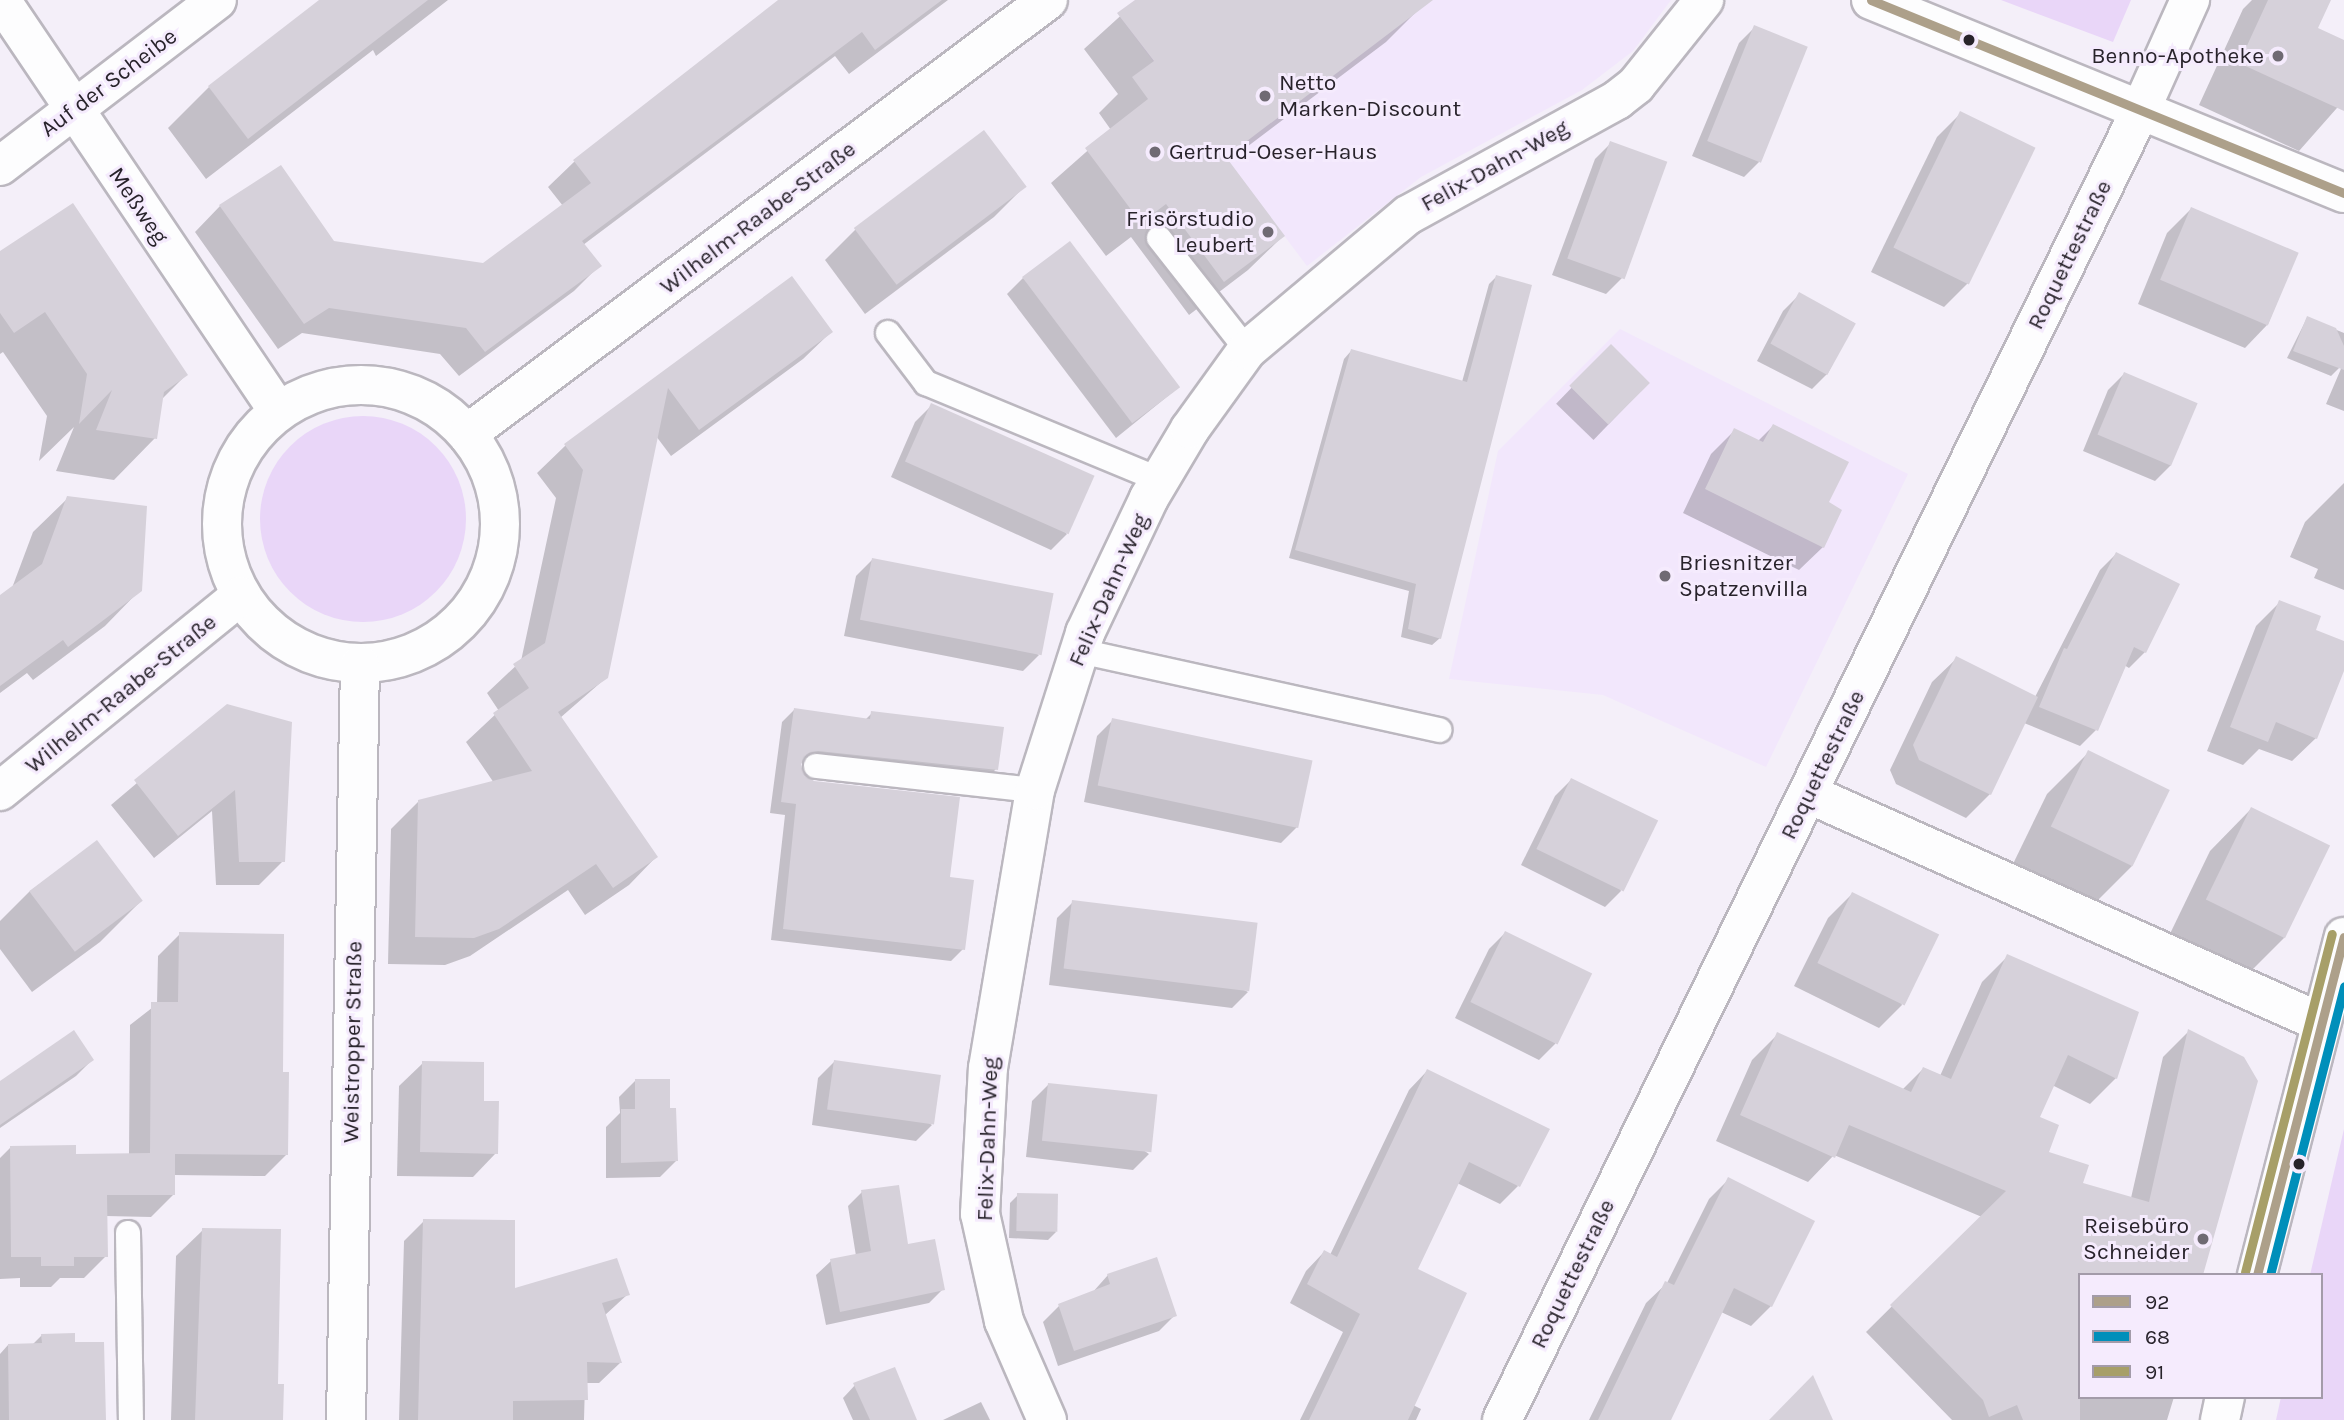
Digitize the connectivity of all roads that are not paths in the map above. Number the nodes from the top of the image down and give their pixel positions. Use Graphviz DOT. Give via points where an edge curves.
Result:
graph roads {
  1 [pos="1,0"];
  2 [pos="217,0"];
  3 [pos="1048,0"];
  4 [pos="1704,0"];
  5 [pos="1871,0"];
  6 [pos="2190,0"];
  7 [pos="75,109"];
  8 [pos="2141,109"];
  9 [pos="0,166"];
  10 [pos="2344,193"];
  11 [pos="1158,238"];
  12 [pos="888,332"];
  13 [pos="1247,350"];
  14 [pos="278,410"];
  15 [pos="467,434"];
  16 [pos="1160,480"];
  17 [pos="240,596"];
  18 [pos="1080,651"];
  19 [pos="360,665"];
  20 [pos="1438,730"];
  21 [pos="816,766"];
  22 [pos="1035,790"];
  23 [pos="0,791"];
  24 [pos="1809,794"];
  25 [pos="2344,937"];
  26 [pos="2320,1022"];
  27 [pos="128,1233"];
  28 [pos="2257,1273"];
  29 [pos="2225,1399"];
  30 [pos="131,1420"];
  31 [pos="346,1420"];
  32 [pos="1047,1420"];
  33 [pos="1502,1420"];
  34 [pos="2220,1420"];
  1 -- 7 [label="street, Meßweg"];
  2 -- 7 [label="street, Auf der Scheibe"];
  3 -- 15 [label="street, Wilhelm-Raabe-Straße"];
  4 -- 13 [label="street, Felix-Dahn-Weg" via="1636,85 1617,100 1408,215"];
  5 -- 8 [label="street"];
  6 -- 8 [label="street, Roquettestraße"];
  7 -- 9 [label="street, Auf der Scheibe"];
  7 -- 14 [label="street, Meßweg"];
  8 -- 10 [label="street"];
  8 -- 24 [label="street, Roquettestraße"];
  11 -- 13 [label="lane"];
  12 -- 16 [label="lane" via="926,383"];
  13 -- 16 [label="street, Felix-Dahn-Weg"];
  14 -- 15 [label="street" via="331,386 385,385 433,403"];
  14 -- 17 [label="street" via="236,458 220,521"];
  15 -- 19 [label="street" via="490,468 500,538 486,587 453,631 411,656"];
  16 -- 18 [label="street, Felix-Dahn-Weg"];
  17 -- 19 [label="street" via="268,630 315,657"];
  17 -- 23 [label="street, Wilhelm-Raabe-Straße"];
  18 -- 20 [label="lane"];
  18 -- 22 [label="street, Felix-Dahn-Weg"];
  19 -- 31 [label="street, Weistropper Straße"];
  21 -- 22 [label="lane"];
  22 -- 32 [label="street, Felix-Dahn-Weg" via="988,1068 980,1214 1004,1321"];
  24 -- 26 [label="street"];
  24 -- 33 [label="street, Roquettestraße"];
  25 -- 26 [label="street"];
  26 -- 28 [label="street"];
  27 -- 30 [label="lane"];
  29 -- 34 [label="street"];
}
